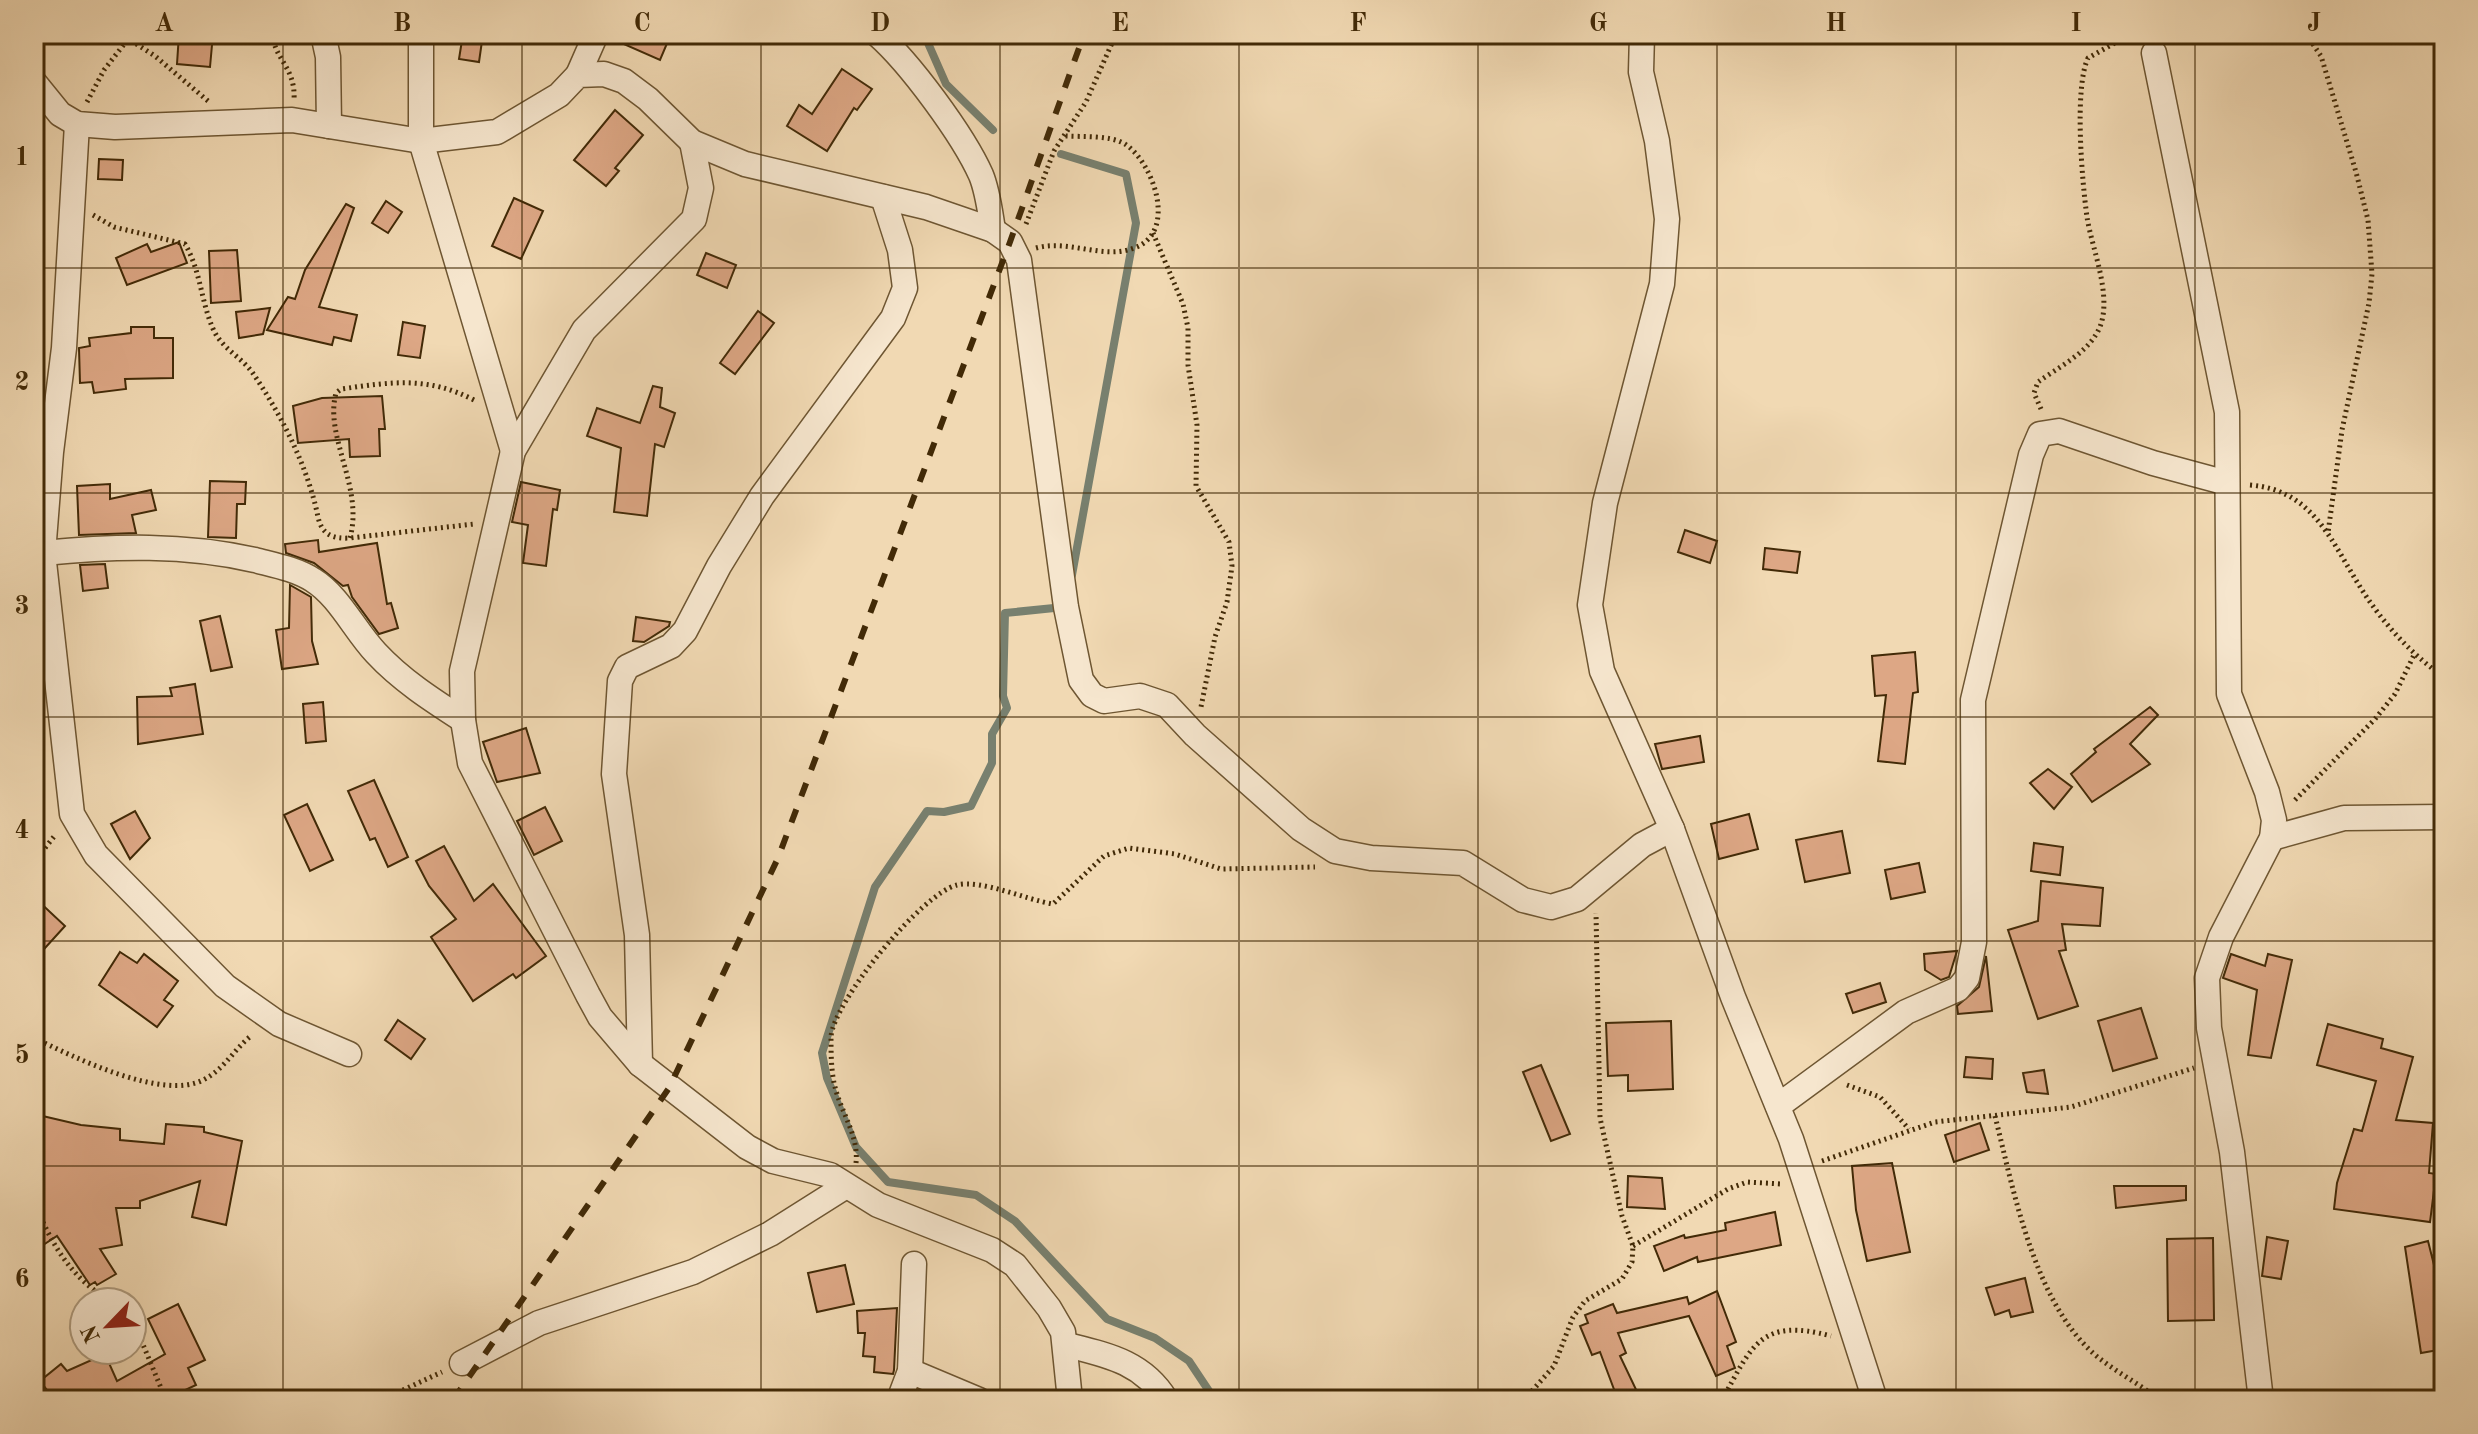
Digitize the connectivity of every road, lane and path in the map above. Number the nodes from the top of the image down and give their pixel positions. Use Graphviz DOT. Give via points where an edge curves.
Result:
graph roads {
  1 [pos="121,34"];
  2 [pos="273,34"];
  3 [pos="323,34"];
  4 [pos="421,34"];
  5 [pos="596,34"];
  6 [pos="877,34"];
  7 [pos="1116,34"];
  8 [pos="1642,34"];
  9 [pos="2131,34"];
  10 [pos="2306,34"];
  11 [pos="130,36"];
  12 [pos="2154,53"];
  13 [pos="578,75"];
  14 [pos="34,82"];
  15 [pos="292,120"];
  16 [pos="229,121"];
  17 [pos="77,124"];
  18 [pos="329,126"];
  19 [pos="1065,136"];
  20 [pos="421,141"];
  21 [pos="692,142"];
  22 [pos="883,197"];
  23 [pos="72,204"];
  24 [pos="993,230"];
  25 [pos="1153,233"];
  26 [pos="1017,255"];
  27 [pos="503,415"];
  28 [pos="2040,434"];
  29 [pos="513,451"];
  30 [pos="2227,483"];
  31 [pos="494,522"];
  32 [pos="2328,533"];
  33 [pos="350,538"];
  34 [pos="43,553"];
  35 [pos="2415,653"];
  36 [pos="2444,677"];
  37 [pos="463,720"];
  38 [pos="1195,735"];
  39 [pos="72,814"];
  40 [pos="2444,817"];
  41 [pos="1672,829"];
  42 [pos="2273,829"];
  43 [pos="34,862"];
  44 [pos="1326,865"];
  45 [pos="1596,886"];
  46 [pos="279,1024"];
  47 [pos="34,1038"];
  48 [pos="349,1054"];
  49 [pos="2214,1062"];
  50 [pos="640,1064"];
  51 [pos="1820,1078"];
  52 [pos="1778,1106"];
  53 [pos="1995,1116"];
  54 [pos="1909,1129"];
  55 [pos="1804,1176"];
  56 [pos="846,1186"];
  57 [pos="34,1200"];
  58 [pos="1633,1246"];
  59 [pos="2444,1252"];
  60 [pos="2433,1257"];
  61 [pos="914,1264"];
  62 [pos="91,1286"];
  63 [pos="1067,1345"];
  64 [pos="1858,1347"];
  65 [pos="148,1357"];
  66 [pos="462,1363"];
  67 [pos="910,1371"];
  68 [pos="166,1400"];
  69 [pos="381,1400"];
  70 [pos="899,1400"];
  71 [pos="979,1400"];
  72 [pos="1070,1400"];
  73 [pos="1166,1400"];
  74 [pos="1524,1400"];
  75 [pos="1722,1400"];
  76 [pos="1875,1400"];
  77 [pos="2160,1400"];
  78 [pos="2261,1400"];
  1 -- 11 [label="path"];
  2 -- 15 [label="path" via="274,47 293,76"];
  3 -- 18 [label="street"];
  4 -- 20 [label="street"];
  5 -- 13 [label="street"];
  6 -- 24 [label="street" via="916,75 982,176"];
  7 -- 19 [label="path"];
  8 -- 41 [label="street" via="1641,72 1667,219 1662,284 1605,503 1590,605 1602,671"];
  9 -- 28 [label="path" via="2102,47 2084,67 2086,214 2105,308 2095,338 2038,382 2034,393 2041,408"];
  10 -- 32 [label="path" via="2321,56 2356,172 2368,220 2372,274"];
  11 -- 16 [label="path"];
  11 -- 17 [label="path" via="104,70"];
  12 -- 30 [label="street" via="2227,412"];
  13 -- 20 [label="street" via="559,95 497,132"];
  13 -- 21 [label="street" via="604,74 624,81"];
  14 -- 17 [label="street" via="60,114"];
  15 -- 16 [label="street"];
  15 -- 18 [label="street"];
  16 -- 17 [label="street"];
  17 -- 23 [label="street"];
  18 -- 20 [label="street"];
  19 -- 25 [label="path" via="1117,140 1141,159 1157,201"];
  19 -- 26 [label="path" via="1054,151"];
  20 -- 27 [label="street"];
  21 -- 22 [label="street" via="745,164"];
  21 -- 29 [label="street" via="701,188 694,219 584,330"];
  22 -- 24 [label="street"];
  22 -- 50 [label="street" via="900,250 905,288 893,318 762,496 685,631 671,646 627,667 620,681 614,774 637,935"];
  23 -- 33 [label="path" via="114,227 185,244 215,334 250,369 263,391 308,477 319,523 335,539"];
  23 -- 34 [label="street"];
  24 -- 26 [label="street"];
  25 -- 26 [label="path" via="1137,248 1113,252 1045,246"];
  25 -- 38 [label="path" via="1188,328 1197,425 1196,486 1229,542 1232,566"];
  26 -- 38 [label="street" via="1081,680 1104,701 1140,696 1167,705"];
  27 -- 29 [label="street"];
  27 -- 33 [label="path" via="453,389 410,380 336,393 356,516"];
  28 -- 30 [label="street" via="2059,431"];
  28 -- 51 [label="street" via="1973,700 1974,942 1967,978 1958,989 1886,1025"];
  29 -- 31 [label="street"];
  30 -- 32 [label="path" via="2278,487"];
  30 -- 42 [label="street" via="2229,694 2267,792"];
  31 -- 33 [label="path"];
  31 -- 37 [label="street" via="462,671"];
  32 -- 35 [label="path" via="2365,595"];
  34 -- 37 [label="street" via="170,547 279,566 313,580 391,670"];
  34 -- 39 [label="street"];
  35 -- 36 [label="path"];
  35 -- 42 [label="path" via="2395,694 2375,719"];
  37 -- 50 [label="street" via="470,763 487,802 600,1017"];
  38 -- 45 [label="street" via="1301,829 1335,851 1463,863 1523,900 1551,907"];
  39 -- 43 [label="path"];
  39 -- 46 [label="street" via="96,855 133,896 225,986"];
  40 -- 42 [label="street" via="2344,818"];
  41 -- 45 [label="street" via="1642,845"];
  41 -- 52 [label="street"];
  42 -- 49 [label="street" via="2207,978"];
  44 -- 56 [label="path" via="1221,869 1175,854 1129,848 1104,856 1053,904 975,885 958,884 935,894 859,978 831,1035 834,1086 857,1160"];
  45 -- 58 [label="path" via="1600,1118"];
  46 -- 47 [label="path" via="260,1029 217,1072 186,1086 162,1086"];
  46 -- 48 [label="street"];
  49 -- 53 [label="path" via="2071,1107"];
  49 -- 78 [label="street" via="2232,1152"];
  50 -- 56 [label="street" via="747,1147 773,1161 830,1175"];
  51 -- 52 [label="street"];
  51 -- 54 [label="path" via="1880,1097"];
  52 -- 55 [label="street"];
  53 -- 54 [label="path"];
  53 -- 77 [label="path" via="2023,1221 2045,1282 2072,1330 2099,1358"];
  54 -- 55 [label="path"];
  55 -- 58 [label="path" via="1728,1189"];
  55 -- 64 [label="street"];
  56 -- 63 [label="street" via="1015,1265 1049,1308"];
  56 -- 66 [label="street" via="770,1234 693,1272 539,1323"];
  57 -- 62 [label="path" via="64,1261"];
  58 -- 74 [label="path" via="1632,1262 1622,1279 1585,1301 1554,1366"];
  59 -- 60 [label="path"];
  61 -- 67 [label="street"];
  63 -- 72 [label="street"];
  63 -- 73 [label="street" via="1134,1364"];
  64 -- 75 [label="path" via="1828,1335 1769,1333 1753,1346"];
  64 -- 76 [label="street"];
  65 -- 68 [label="path"];
  66 -- 69 [label="path"];
  67 -- 70 [label="street"];
  67 -- 71 [label="street"];
}
